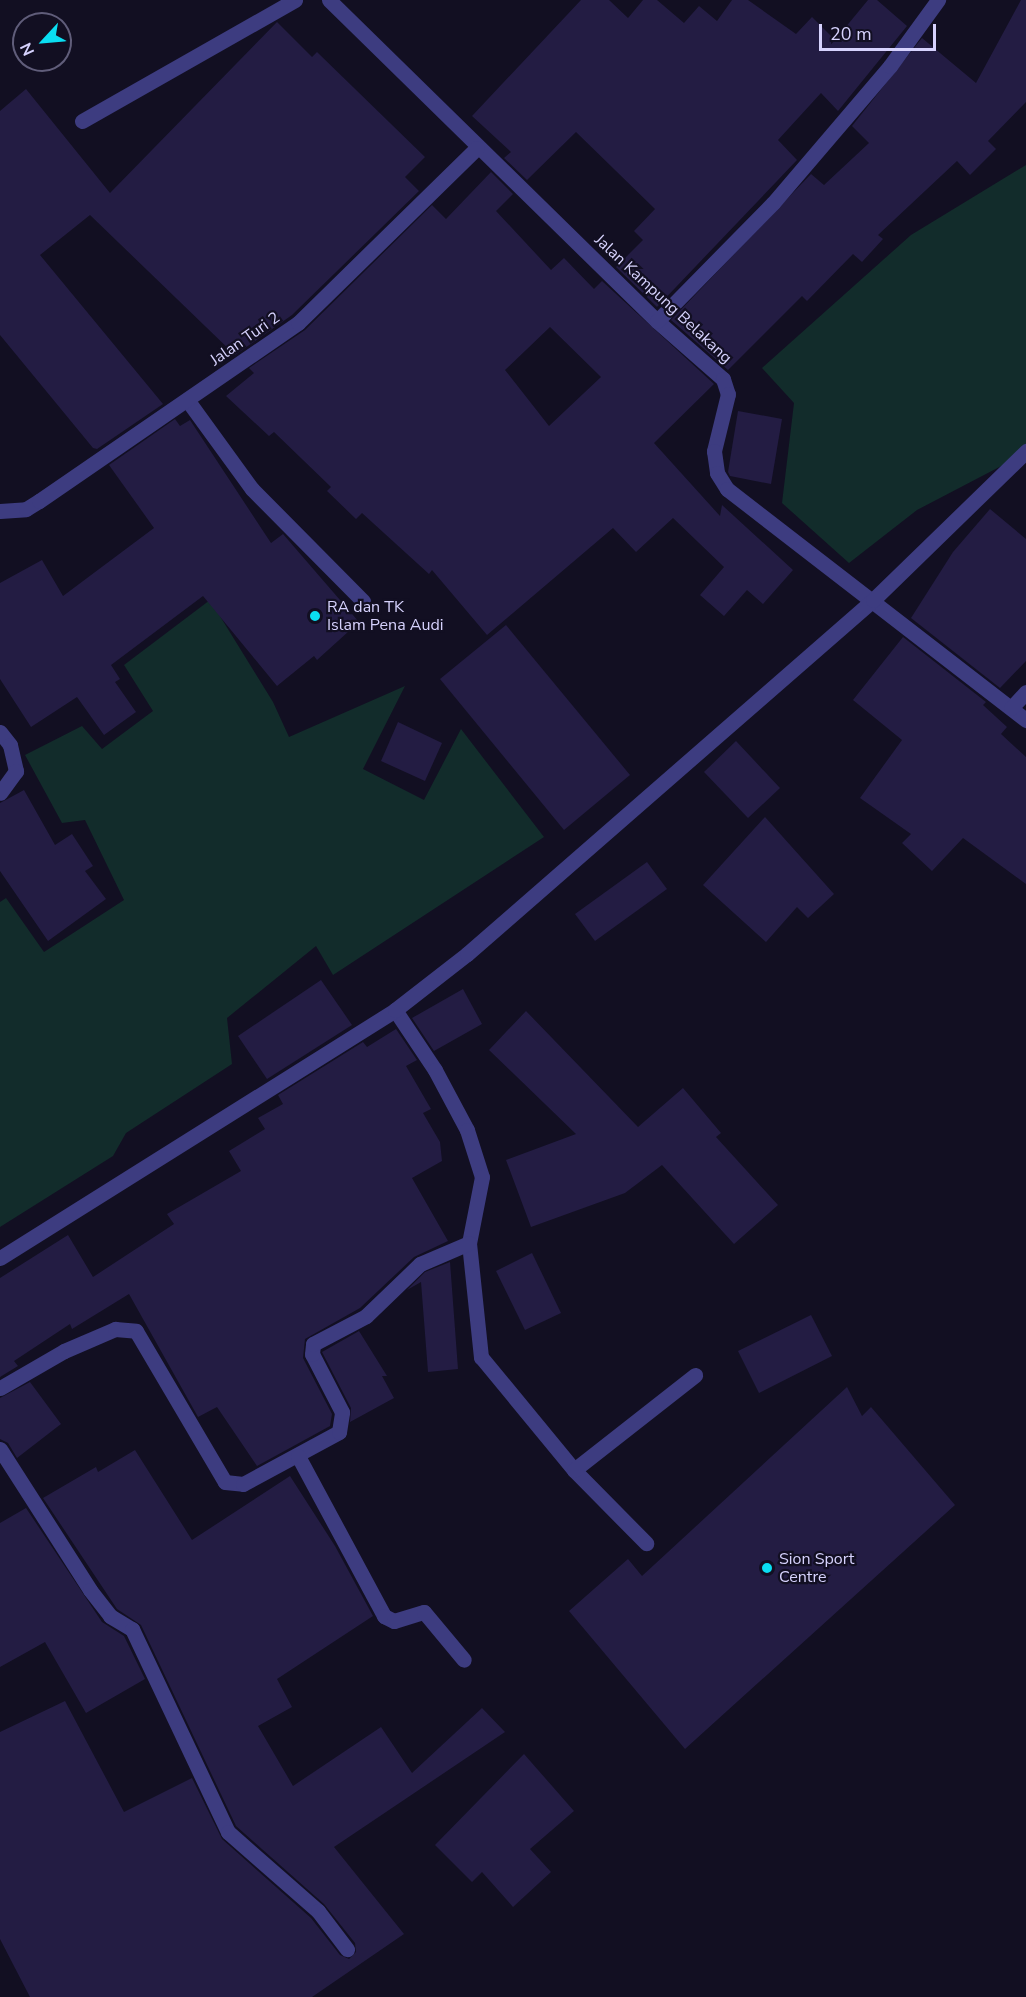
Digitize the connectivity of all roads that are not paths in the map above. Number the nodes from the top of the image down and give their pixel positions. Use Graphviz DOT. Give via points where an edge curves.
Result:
graph roads {
  1 [pos="295,0"];
  2 [pos="329,0"];
  3 [pos="938,0"];
  4 [pos="82,121"];
  5 [pos="477,148"];
  6 [pos="657,321"];
  7 [pos="188,401"];
  8 [pos="1026,451"];
  9 [pos="0,511"];
  10 [pos="873,600"];
  11 [pos="363,601"];
  12 [pos="1026,692"];
  13 [pos="1011,708"];
  14 [pos="1026,720"];
  15 [pos="0,732"];
  16 [pos="0,793"];
  17 [pos="395,1010"];
  18 [pos="469,1243"];
  19 [pos="0,1258"];
  20 [pos="695,1375"];
  21 [pos="0,1388"];
  22 [pos="0,1449"];
  23 [pos="298,1456"];
  24 [pos="574,1470"];
  25 [pos="646,1543"];
  26 [pos="464,1660"];
  27 [pos="347,1949"];
  1 -- 4 [label="street"];
  2 -- 5 [label="street, Jalan Kampung Belakang"];
  3 -- 6 [label="street" via="890,66 773,203"];
  5 -- 6 [label="street, Jalan Kampung Belakang"];
  5 -- 7 [label="street, Jalan Turi 2" via="298,323"];
  6 -- 10 [label="street, Jalan Kampung Belakang" via="726,384 728,393 714,451 723,484"];
  7 -- 9 [label="street, Jalan Turi 2" via="33,505"];
  7 -- 11 [label="street" via="252,489"];
  8 -- 10 [label="street"];
  10 -- 13 [label="street, Jalan Kampung Belakang"];
  10 -- 17 [label="street" via="467,954"];
  12 -- 13 [label="street"];
  13 -- 14 [label="street, Jalan Kampung Belakang"];
  15 -- 16 [label="street" via="10,745 16,771"];
  17 -- 18 [label="street" via="435,1070 478,1161 482,1177"];
  17 -- 19 [label="street"];
  18 -- 23 [label="street" via="420,1264 366,1316 313,1344 312,1354 342,1412 341,1423 332,1438"];
  18 -- 24 [label="street" via="481,1357"];
  20 -- 24 [label="street"];
  21 -- 23 [label="street" via="64,1351 126,1328 136,1331 225,1482 243,1484"];
  22 -- 27 [label="street" via="90,1590 110,1616 132,1629 228,1833 318,1911"];
  23 -- 26 [label="street" via="384,1616 394,1620 424,1612"];
  24 -- 25 [label="street"];
}
